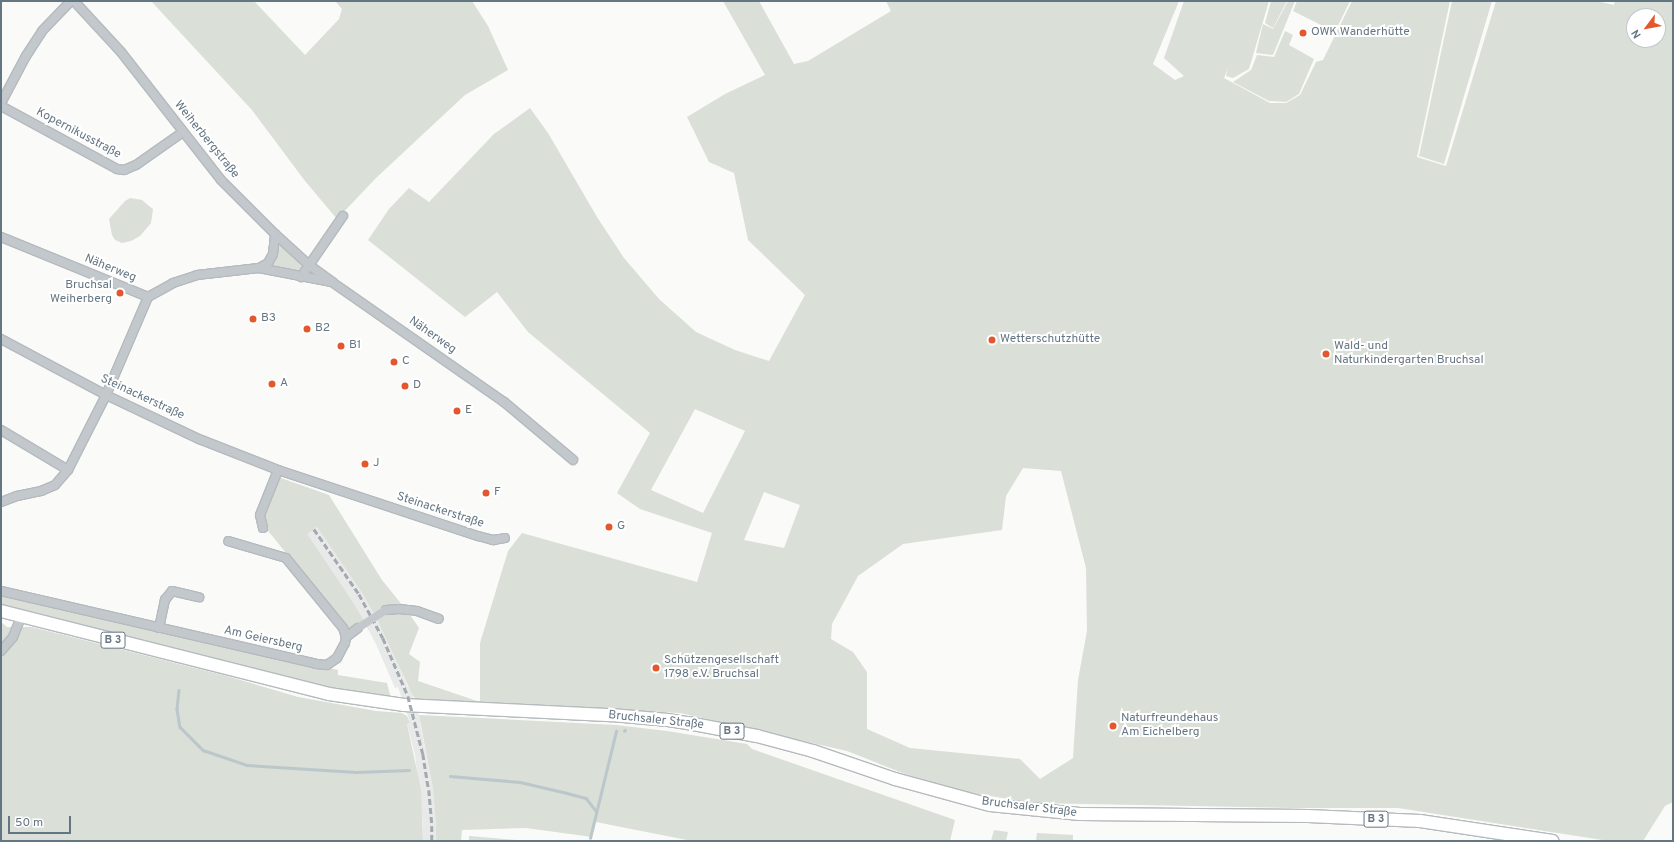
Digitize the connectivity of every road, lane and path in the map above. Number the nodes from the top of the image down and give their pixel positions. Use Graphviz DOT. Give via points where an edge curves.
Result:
graph roads {
  1 [pos="73,1"];
  2 [pos="1,105"];
  3 [pos="183,132"];
  4 [pos="343,216"];
  5 [pos="275,234"];
  6 [pos="1,237"];
  7 [pos="309,265"];
  8 [pos="259,268"];
  9 [pos="301,277"];
  10 [pos="332,282"];
  11 [pos="148,297"];
  12 [pos="1,339"];
  13 [pos="106,395"];
  14 [pos="1,430"];
  15 [pos="573,460"];
  16 [pos="68,470"];
  17 [pos="278,470"];
  18 [pos="1,502"];
  19 [pos="263,528"];
  20 [pos="505,538"];
  21 [pos="228,541"];
  22 [pos="1,591"];
  23 [pos="199,597"];
  24 [pos="1,611"];
  25 [pos="20,617"];
  26 [pos="439,619"];
  27 [pos="159,628"];
  28 [pos="346,637"];
  29 [pos="1,651"];
  30 [pos="1553,841"];
  1 -- 2 [label="street" via="42,31"];
  1 -- 3 [label="street, Weiherbergstraße" via="121,52"];
  2 -- 3 [label="street, Kopernikusstraße" via="117,169 124,170 136,165"];
  3 -- 5 [label="street, Weiherbergstraße" via="221,180"];
  4 -- 7 [label="street"];
  5 -- 7 [label="street, Weiherbergstraße"];
  5 -- 8 [label="street" via="273,254 268,263"];
  6 -- 11 [label="street, Näherweg"];
  7 -- 9 [label="street"];
  7 -- 10 [label="street, Weiherbergstraße"];
  8 -- 9 [label="street, Näherweg"];
  8 -- 11 [label="street, Näherweg" via="197,275 173,283"];
  9 -- 10 [label="street, Näherweg"];
  10 -- 15 [label="street, Näherweg" via="504,402"];
  11 -- 13 [label="street"];
  12 -- 13 [label="street, Steinackerstraße"];
  13 -- 16 [label="street"];
  13 -- 17 [label="street, Steinackerstraße" via="199,439"];
  14 -- 16 [label="street"];
  16 -- 18 [label="street" via="55,485"];
  17 -- 19 [label="street" via="260,515"];
  17 -- 20 [label="street, Steinackerstraße" via="478,536 493,540"];
  21 -- 28 [label="street" via="286,558 343,628"];
  22 -- 27 [label="street, Am Geiersberg"];
  23 -- 27 [label="street" via="177,590 172,591 165,600"];
  24 -- 25 [label="main road, B 3"];
  25 -- 29 [label="street" via="13,637"];
  25 -- 30 [label="main road, Bruchsaler Straße / B 3" via="329,694 404,704 612,715 688,722 813,751 902,781 990,805 1104,815 1308,816 1420,821"];
  26 -- 28 [label="street, Am Geiersberg, bridge" via="416,611 386,610"];
  27 -- 28 [label="street, Am Geiersberg" via="327,665 337,658"];
}
